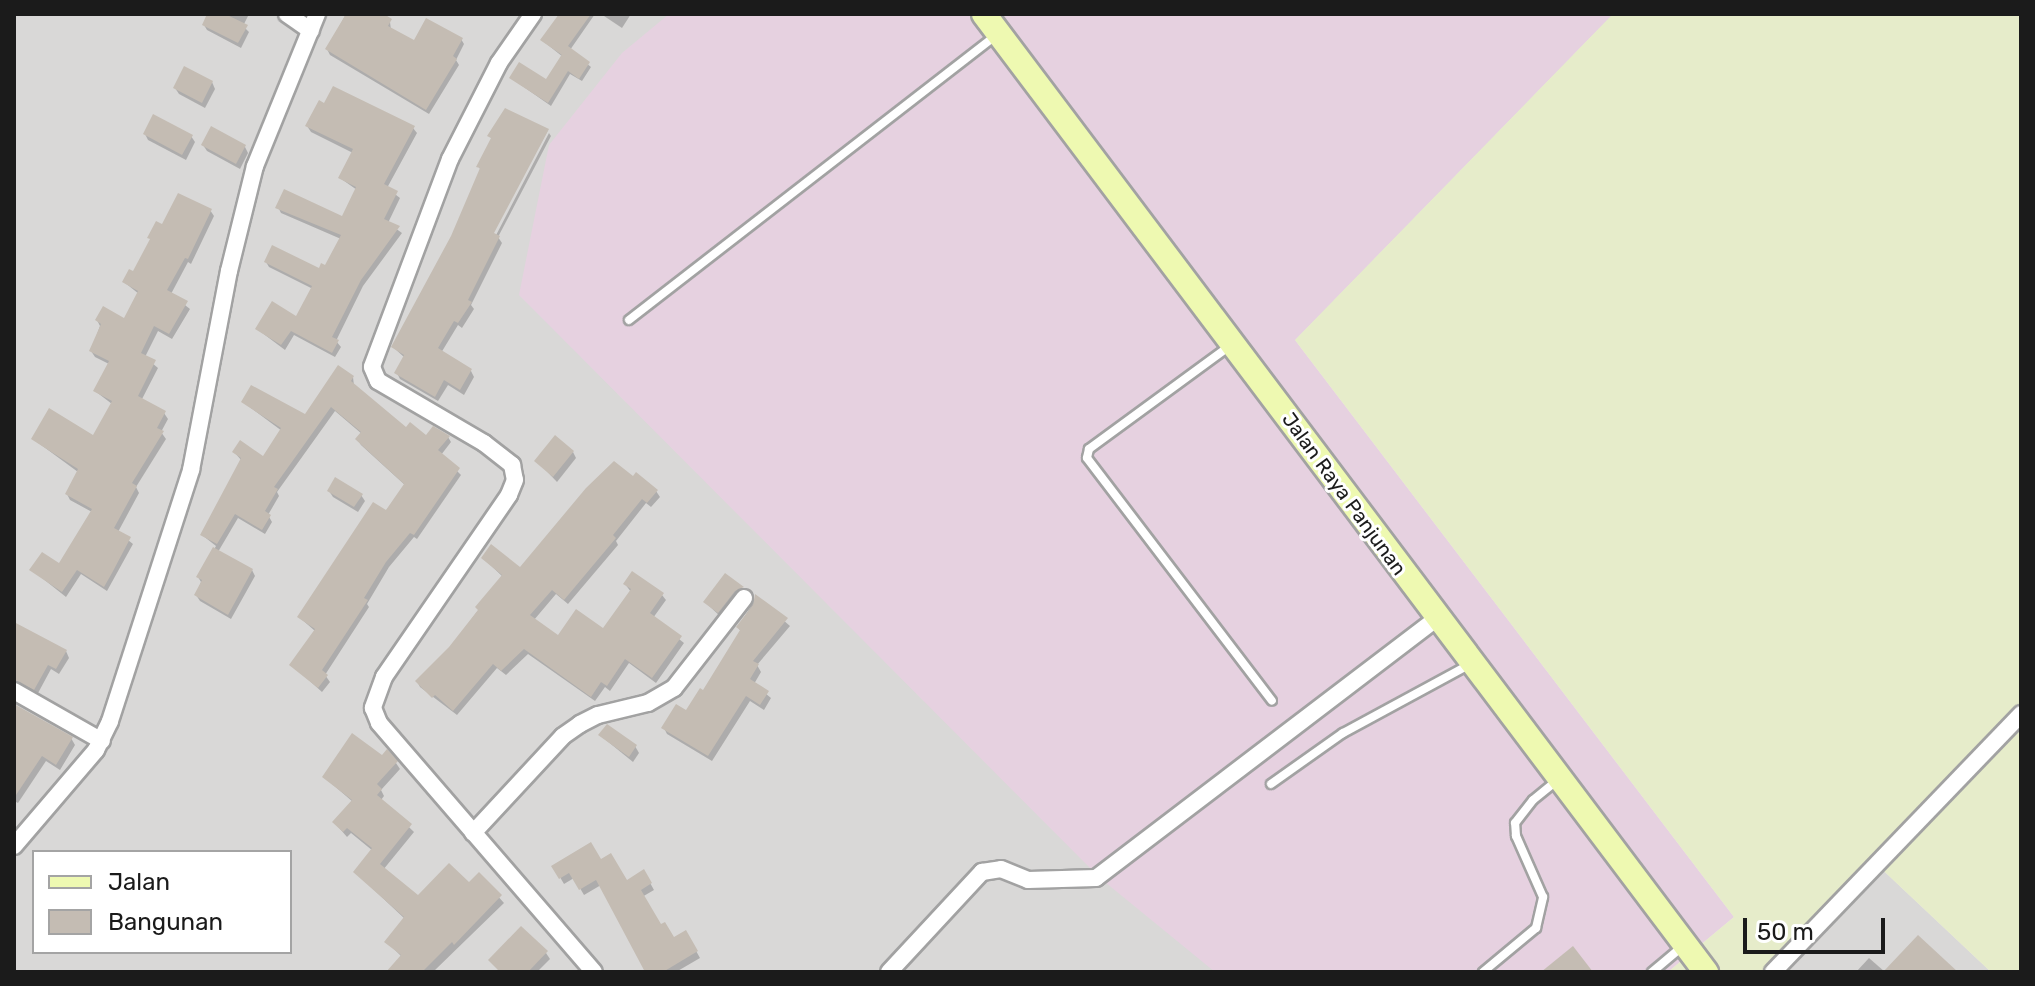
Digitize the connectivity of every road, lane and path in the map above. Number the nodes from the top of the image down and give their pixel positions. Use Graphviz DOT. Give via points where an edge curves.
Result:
graph roads {
  1 [pos="287,14"];
  2 [pos="317,14"];
  3 [pos="533,14"];
  4 [pos="984,14"];
  5 [pos="311,31"];
  6 [pos="998,34"];
  7 [pos="629,320"];
  8 [pos="1232,344"];
  9 [pos="744,598"];
  10 [pos="1436,619"];
  11 [pos="1471,664"];
  12 [pos="14,691"];
  13 [pos="1272,701"];
  14 [pos="2021,714"];
  15 [pos="102,741"];
  16 [pos="1560,778"];
  17 [pos="1271,784"];
  18 [pos="473,833"];
  19 [pos="14,846"];
  20 [pos="1686,944"];
  21 [pos="594,972"];
  22 [pos="889,972"];
  23 [pos="1483,972"];
  24 [pos="1652,972"];
  25 [pos="1706,972"];
  26 [pos="1773,972"];
  1 -- 5 [label="street"];
  2 -- 5 [label="street"];
  3 -- 18 [label="street" via="499,63 450,159 372,367 378,381 512,465 515,480 509,495 411,634 374,700 379,723"];
  4 -- 6 [label="main road, Jalan Raya Panjunan"];
  5 -- 15 [label="street" via="255,166 178,521"];
  6 -- 7 [label="lane"];
  6 -- 8 [label="main road, Jalan Raya Panjunan"];
  8 -- 10 [label="main road, Jalan Raya Panjunan"];
  8 -- 13 [label="lane" via="1089,449 1087,458"];
  9 -- 18 [label="street" via="674,688 648,703 598,715 563,736"];
  10 -- 11 [label="main road, Jalan Raya Panjunan"];
  10 -- 22 [label="street" via="1096,878 1028,880 1001,869 982,872"];
  11 -- 16 [label="main road, Jalan Raya Panjunan"];
  11 -- 17 [label="lane" via="1343,733"];
  12 -- 15 [label="street"];
  14 -- 26 [label="street"];
  15 -- 19 [label="street"];
  16 -- 20 [label="main road, Jalan Raya Panjunan"];
  16 -- 23 [label="lane" via="1515,823 1543,897 1536,928"];
  18 -- 21 [label="street"];
  20 -- 24 [label="lane"];
  20 -- 25 [label="main road, Jalan Raya Panjunan"];
}
